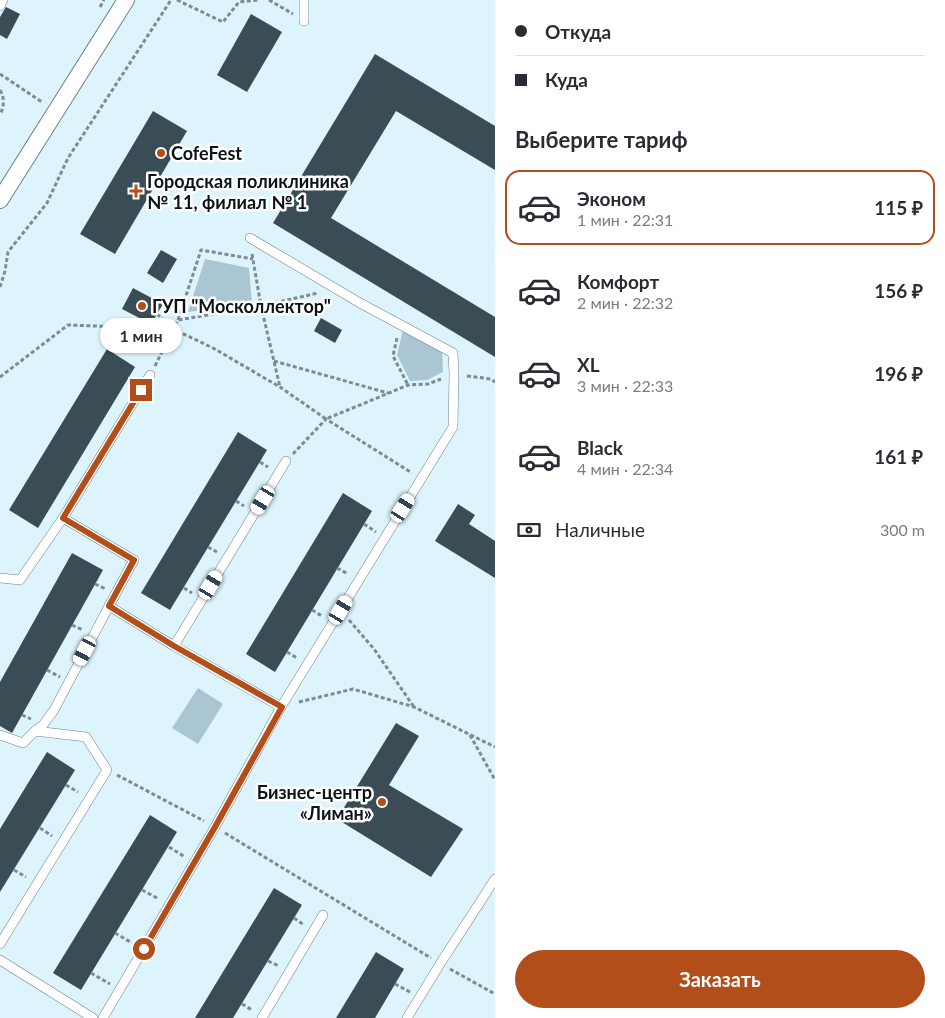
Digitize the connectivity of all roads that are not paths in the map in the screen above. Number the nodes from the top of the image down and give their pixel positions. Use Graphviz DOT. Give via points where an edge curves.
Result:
graph roads {
  1 [pos="3,0"];
  2 [pos="126,0"];
  3 [pos="304,0"];
  4 [pos="0,6"];
  5 [pos="304,21"];
  6 [pos="0,200"];
  7 [pos="250,238"];
  8 [pos="150,375"];
  9 [pos="286,461"];
  10 [pos="63,518"];
  11 [pos="0,578"];
  12 [pos="109,606"];
  13 [pos="174,646"];
  14 [pos="282,707"];
  15 [pos="35,730"];
  16 [pos="0,736"];
  17 [pos="495,879"];
  18 [pos="323,915"];
  19 [pos="0,944"];
  20 [pos="0,960"];
  21 [pos="93,1018"];
  22 [pos="103,1018"];
  23 [pos="262,1018"];
  24 [pos="407,1018"];
  1 -- 4 [label="lane"];
  2 -- 6 [label="street"];
  3 -- 5 [label="lane"];
  7 -- 14 [label="lane" via="453,353 453,426"];
  8 -- 10 [label="lane"];
  9 -- 13 [label="lane"];
  10 -- 11 [label="lane" via="20,580"];
  10 -- 12 [label="lane" via="134,560"];
  12 -- 13 [label="lane"];
  12 -- 15 [label="lane" via="54,710"];
  13 -- 14 [label="lane"];
  14 -- 22 [label="lane"];
  15 -- 16 [label="lane" via="23,744"];
  15 -- 19 [label="lane" via="86,737 107,770"];
  17 -- 24 [label="lane"];
  18 -- 23 [label="lane"];
  20 -- 21 [label="lane"];
}
